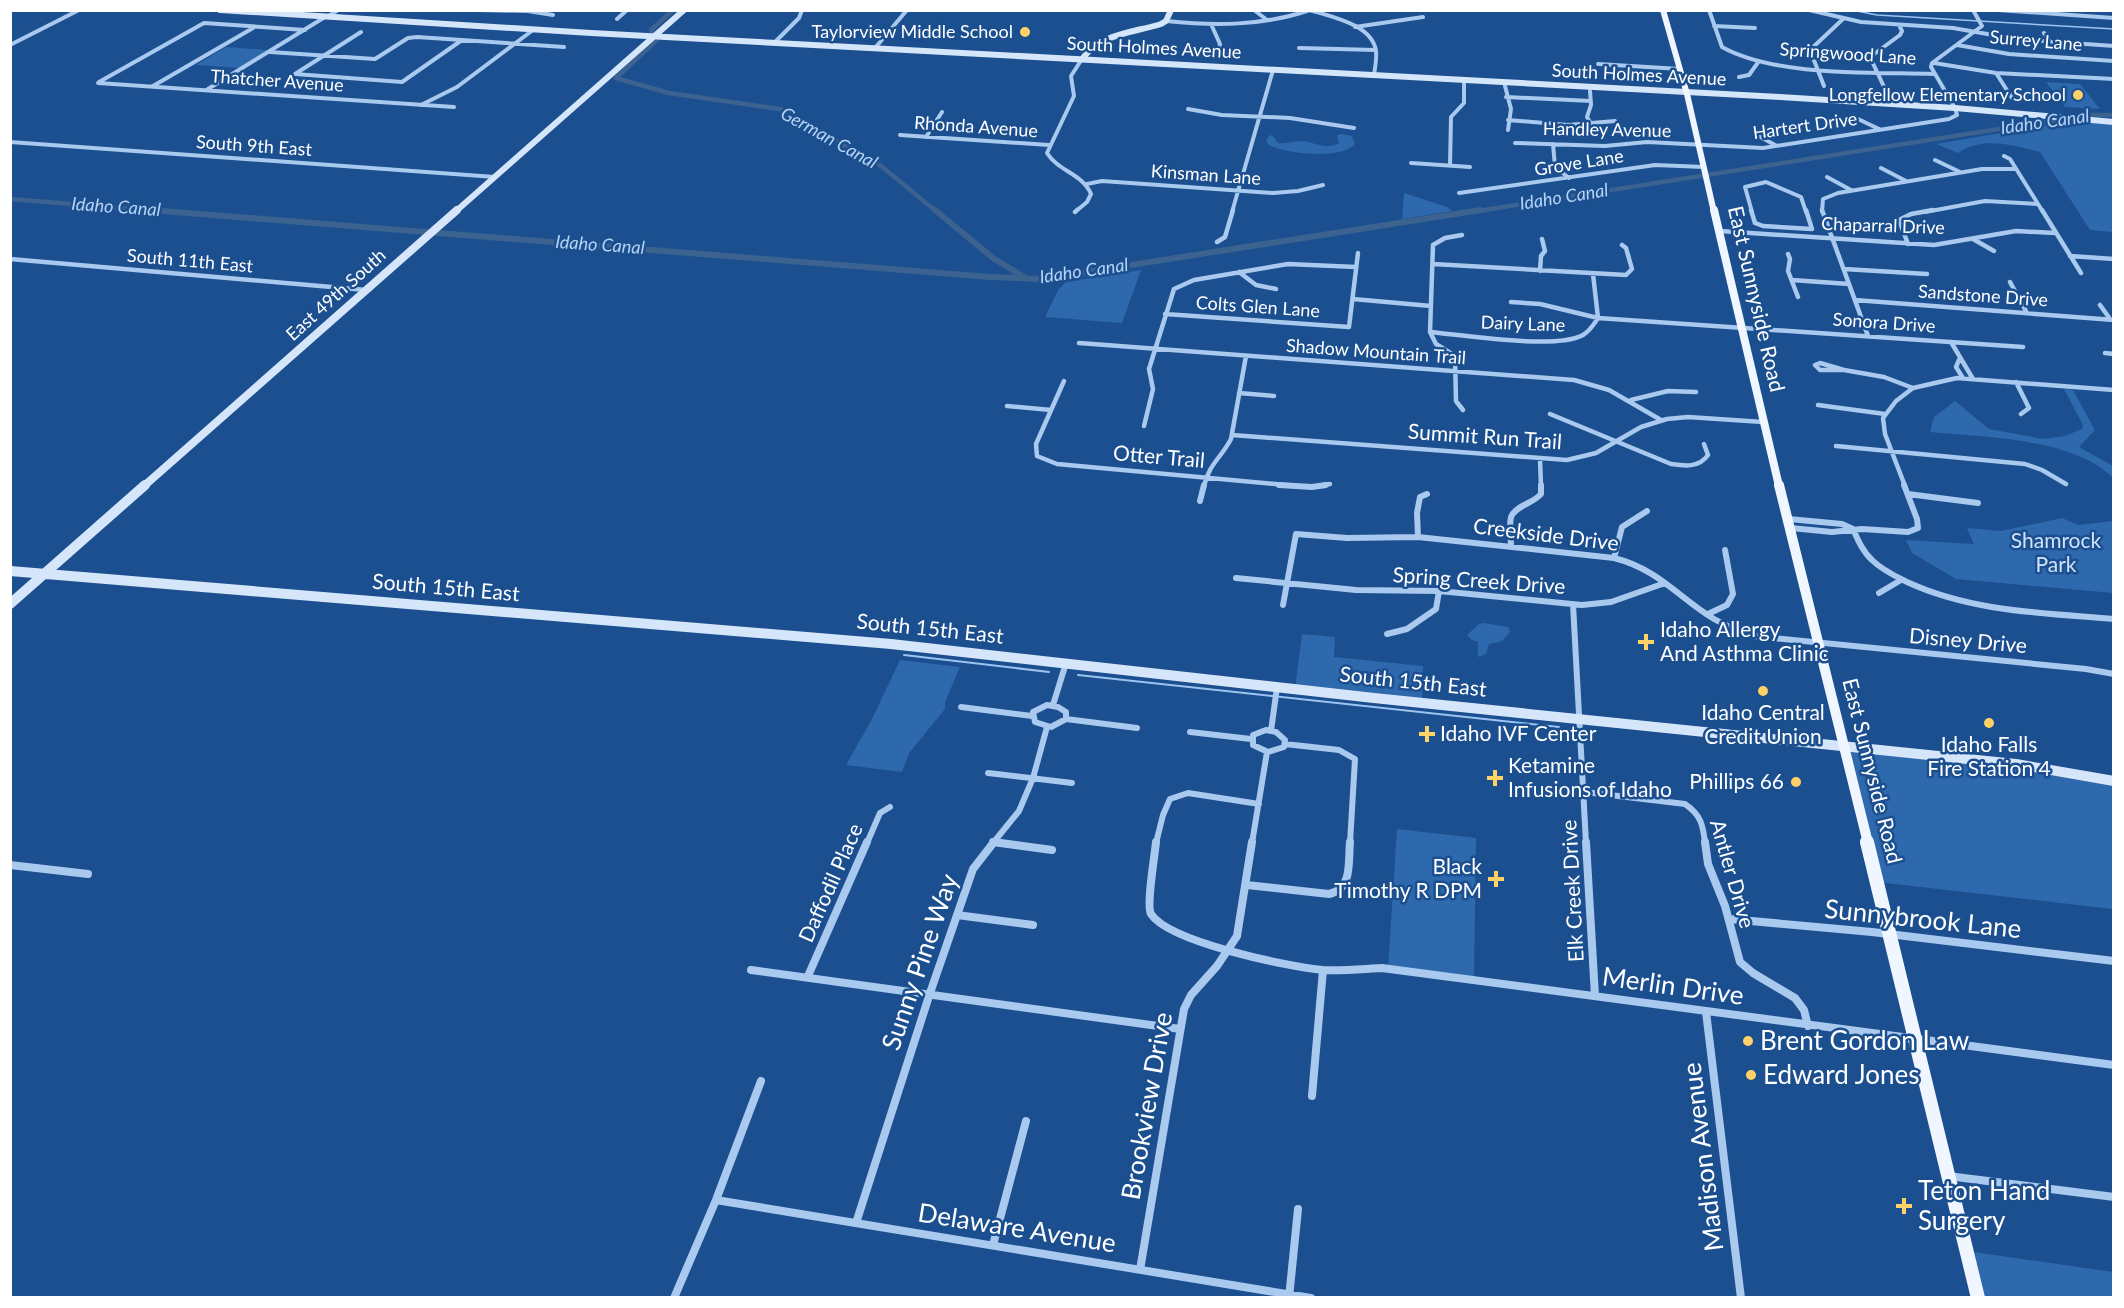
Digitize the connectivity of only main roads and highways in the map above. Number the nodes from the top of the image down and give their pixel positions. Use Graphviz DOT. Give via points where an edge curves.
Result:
graph roads {
  1 [pos="1663,10"];
  2 [pos="1978,1298"];
  1 -- 2 [label="main road, East Sunnyside Road" via="1687,93 1763,422"];
}
